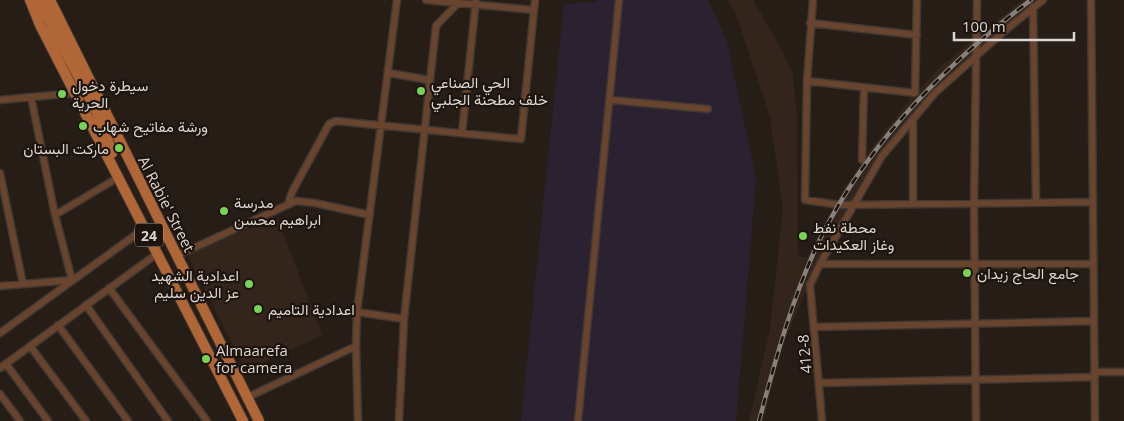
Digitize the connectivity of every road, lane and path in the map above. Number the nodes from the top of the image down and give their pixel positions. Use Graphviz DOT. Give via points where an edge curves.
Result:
graph roads {
  1 [pos="30,0"];
  2 [pos="40,0"];
  3 [pos="50,0"];
  4 [pos="397,0"];
  5 [pos="426,0"];
  6 [pos="535,0"];
  7 [pos="619,0"];
  8 [pos="813,0"];
  9 [pos="917,0"];
  10 [pos="977,0"];
  11 [pos="1043,0"];
  12 [pos="1091,0"];
  13 [pos="475,2"];
  14 [pos="458,3"];
  15 [pos="1033,7"];
  16 [pos="534,10"];
  17 [pos="810,23"];
  18 [pos="917,35"];
  19 [pos="977,56"];
  20 [pos="389,73"];
  21 [pos="430,80"];
  22 [pos="807,81"];
  23 [pos="864,87"];
  24 [pos="75,93"];
  25 [pos="31,97"];
  26 [pos="0,100"];
  27 [pos="611,100"];
  28 [pos="708,109"];
  29 [pos="913,119"];
  30 [pos="383,126"];
  31 [pos="425,129"];
  32 [pos="462,133"];
  33 [pos="862,160"];
  34 [pos="114,166"];
  35 [pos="0,173"];
  36 [pos="119,177"];
  37 [pos="1036,202"];
  38 [pos="1093,202"];
  39 [pos="288,204"];
  40 [pos="855,204"];
  41 [pos="913,204"];
  42 [pos="974,204"];
  43 [pos="55,215"];
  44 [pos="370,215"];
  45 [pos="145,228"];
  46 [pos="158,253"];
  47 [pos="176,256"];
  48 [pos="974,263"];
  49 [pos="820,264"];
  50 [pos="1094,264"];
  51 [pos="72,280"];
  52 [pos="23,284"];
  53 [pos="0,286"];
  54 [pos="109,288"];
  55 [pos="86,305"];
  56 [pos="358,312"];
  57 [pos="404,319"];
  58 [pos="1094,321"];
  59 [pos="975,324"];
  60 [pos="58,325"];
  61 [pos="814,327"];
  62 [pos="0,333"];
  63 [pos="30,346"];
  64 [pos="356,346"];
  65 [pos="3,366"];
  66 [pos="1124,372"];
  67 [pos="1094,374"];
  68 [pos="976,379"];
  69 [pos="819,383"];
  70 [pos="0,394"];
  71 [pos="246,398"];
  72 [pos="20,421"];
  73 [pos="48,421"];
  74 [pos="86,421"];
  75 [pos="128,421"];
  76 [pos="168,421"];
  77 [pos="207,421"];
  78 [pos="243,421"];
  79 [pos="259,421"];
  80 [pos="358,421"];
  81 [pos="399,421"];
  82 [pos="578,421"];
  83 [pos="822,421"];
  84 [pos="976,421"];
  85 [pos="1095,421"];
  1 -- 24 [label="main road, Al Rabie' Street / 24"];
  2 -- 34 [label="main road" via="104,130"];
  3 -- 47 [label="main road, Al Rabie' Street / 24"];
  4 -- 20 [label="street"];
  5 -- 14 [label="street"];
  6 -- 16 [label="street"];
  7 -- 27 [label="street"];
  8 -- 17 [label="street"];
  9 -- 18 [label="street"];
  10 -- 19 [label="street"];
  11 -- 15 [label="street"];
  12 -- 38 [label="street"];
  13 -- 14 [label="street"];
  13 -- 16 [label="street"];
  13 -- 32 [label="street"];
  14 -- 21 [label="street" via="436,26"];
  15 -- 19 [label="street"];
  15 -- 37 [label="street"];
  16 -- 32 [label="street" via="521,139"];
  17 -- 18 [label="street"];
  17 -- 22 [label="street"];
  18 -- 23 [label="street" via="915,93"];
  19 -- 29 [label="street" via="935,93"];
  19 -- 42 [label="street"];
  20 -- 21 [label="street"];
  20 -- 30 [label="street"];
  21 -- 31 [label="street"];
  22 -- 23 [label="street"];
  22 -- 40 [label="street" via="805,200"];
  23 -- 33 [label="street"];
  24 -- 25 [label="street"];
  24 -- 34 [label="main road, Al Rabie' Street / 24"];
  25 -- 26 [label="street"];
  25 -- 43 [label="street"];
  27 -- 28 [label="street"];
  27 -- 82 [label="street"];
  29 -- 40 [label="street" via="882,156"];
  29 -- 41 [label="street"];
  30 -- 31 [label="street"];
  30 -- 39 [label="street" via="336,121 329,124"];
  30 -- 44 [label="street"];
  31 -- 32 [label="street"];
  31 -- 57 [label="street"];
  34 -- 36 [label="main road, Al Rabie' Street / 24"];
  35 -- 52 [label="street"];
  36 -- 43 [label="street"];
  36 -- 45 [label="main road, Al Rabie' Street / 24"];
  37 -- 38 [label="street"];
  37 -- 42 [label="street"];
  38 -- 50 [label="street"];
  39 -- 44 [label="street" via="307,201"];
  39 -- 47 [label="street"];
  40 -- 41 [label="street"];
  40 -- 49 [label="street"];
  41 -- 42 [label="street"];
  42 -- 48 [label="street"];
  43 -- 51 [label="street"];
  44 -- 56 [label="street"];
  45 -- 46 [label="main road, Al Rabie' Street / 24"];
  45 -- 51 [label="street"];
  46 -- 54 [label="street"];
  46 -- 78 [label="main road, Al Rabie' Street / 24"];
  47 -- 71 [label="main road, Al Rabie' Street / 24"];
  48 -- 49 [label="street"];
  48 -- 50 [label="street"];
  48 -- 59 [label="street"];
  49 -- 61 [label="street, 412-8" via="810,285"];
  50 -- 58 [label="street"];
  51 -- 52 [label="street"];
  51 -- 62 [label="street"];
  52 -- 53 [label="street"];
  54 -- 55 [label="street"];
  54 -- 77 [label="street"];
  55 -- 60 [label="street"];
  55 -- 76 [label="street"];
  56 -- 57 [label="street"];
  56 -- 64 [label="street"];
  57 -- 81 [label="street"];
  58 -- 59 [label="street"];
  58 -- 67 [label="street"];
  59 -- 61 [label="street"];
  59 -- 68 [label="street"];
  60 -- 63 [label="street"];
  60 -- 75 [label="street"];
  61 -- 69 [label="street, 412-8"];
  63 -- 65 [label="street"];
  63 -- 74 [label="street"];
  64 -- 71 [label="street"];
  64 -- 80 [label="street"];
  65 -- 73 [label="street"];
  66 -- 67 [label="street"];
  67 -- 68 [label="street"];
  67 -- 85 [label="street"];
  68 -- 69 [label="street"];
  68 -- 84 [label="street"];
  69 -- 83 [label="street, 412-8"];
  70 -- 72 [label="street"];
  71 -- 79 [label="main road, Al Rabie' Street / 24"];
}
